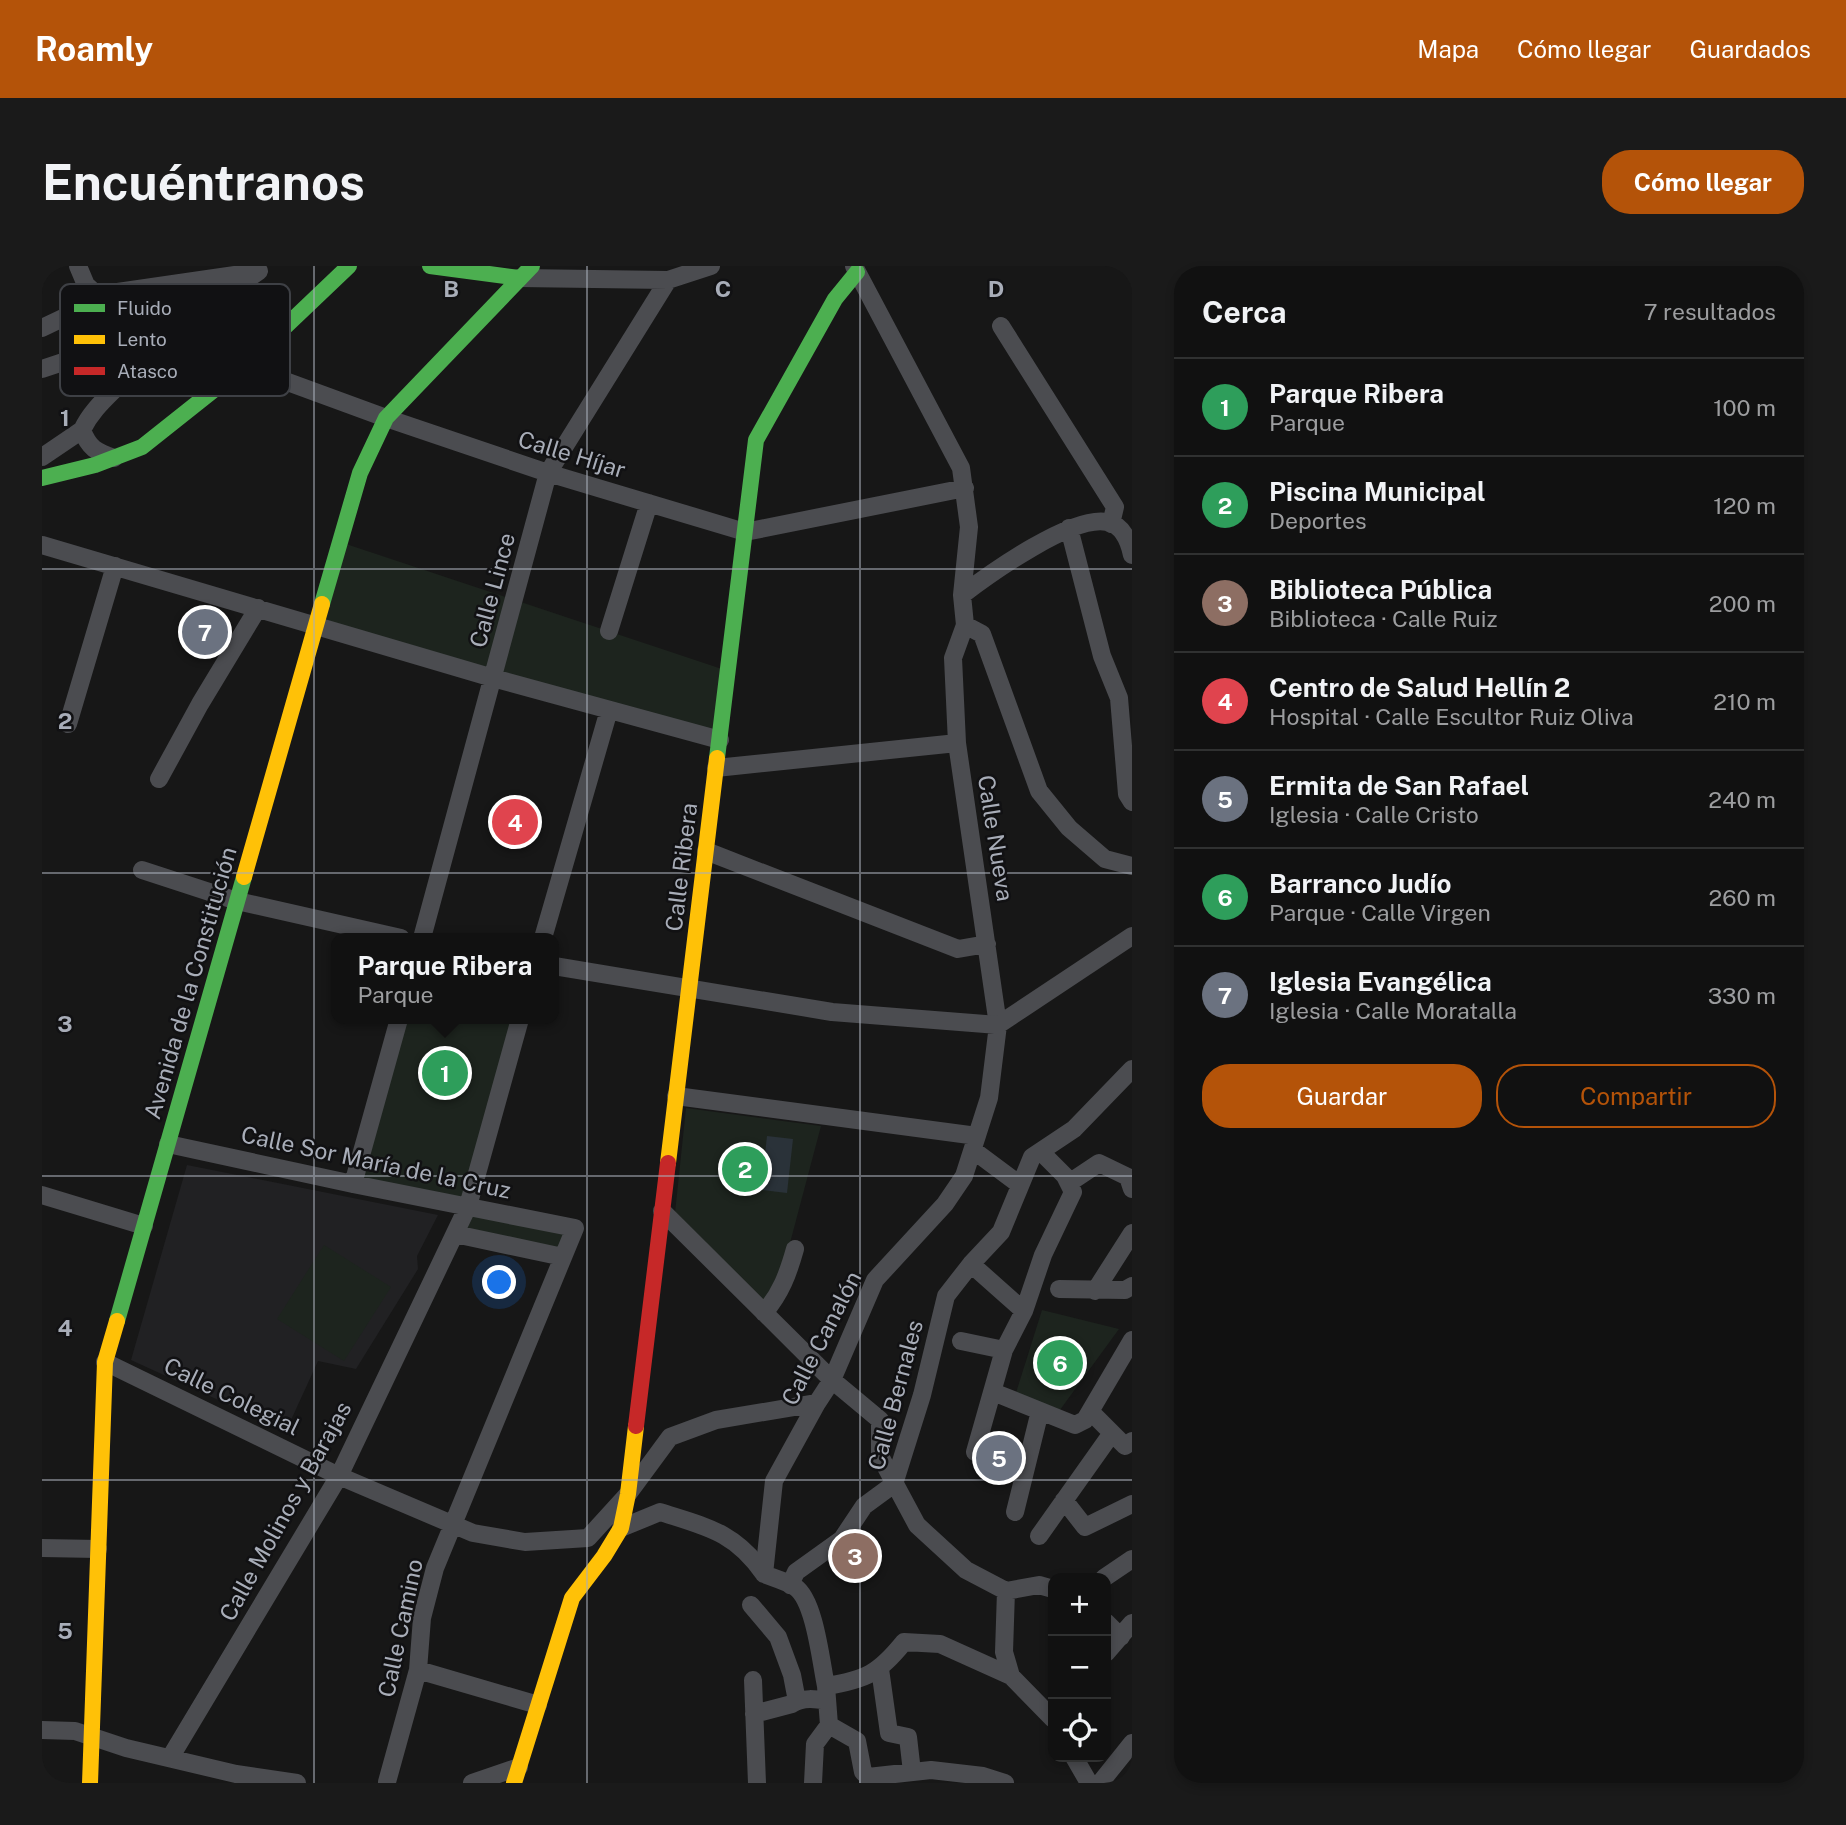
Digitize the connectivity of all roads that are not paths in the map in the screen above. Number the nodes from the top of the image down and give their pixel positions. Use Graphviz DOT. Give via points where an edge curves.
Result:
graph roads {
  1 [pos="349,266"];
  2 [pos="430,266"];
  3 [pos="711,266"];
  4 [pos="80,267"];
  5 [pos="263,268"];
  6 [pos="856,269"];
  7 [pos="525,272"];
  8 [pos="668,281"];
  9 [pos="86,284"];
  10 [pos="165,284"];
  11 [pos="240,284"];
  12 [pos="60,319"];
  13 [pos="290,322"];
  14 [pos="1001,326"];
  15 [pos="42,328"];
  16 [pos="60,363"];
  17 [pos="42,369"];
  18 [pos="290,383"];
  19 [pos="108,396"];
  20 [pos="206,396"];
  21 [pos="386,418"];
  22 [pos="82,430"];
  23 [pos="42,457"];
  24 [pos="114,458"];
  25 [pos="548,473"];
  26 [pos="42,478"];
  27 [pos="965,488"];
  28 [pos="649,503"];
  29 [pos="1113,515"];
  30 [pos="1069,528"];
  31 [pos="1132,529"];
  32 [pos="745,532"];
  33 [pos="42,545"];
  34 [pos="1132,555"];
  35 [pos="115,566"];
  36 [pos="962,595"];
  37 [pos="258,608"];
  38 [pos="317,625"];
  39 [pos="965,625"];
  40 [pos="609,631"];
  41 [pos="493,678"];
  42 [pos="609,710"];
  43 [pos="68,724"];
  44 [pos="720,740"];
  45 [pos="957,743"];
  46 [pos="716,768"];
  47 [pos="159,779"];
  48 [pos="1132,802"];
  49 [pos="706,851"];
  50 [pos="1132,865"];
  51 [pos="142,870"];
  52 [pos="237,901"];
  53 [pos="379,933"];
  54 [pos="423,933"];
  55 [pos="544,933"];
  56 [pos="1132,936"];
  57 [pos="987,944"];
  58 [pos="559,967"];
  59 [pos="689,988"];
  60 [pos="398,1024"];
  61 [pos="519,1024"];
  62 [pos="998,1025"];
  63 [pos="1132,1069"];
  64 [pos="676,1096"];
  65 [pos="975,1143"];
  66 [pos="167,1144"];
  67 [pos="1041,1152"];
  68 [pos="1069,1183"];
  69 [pos="353,1184"];
  70 [pos="1020,1185"];
  71 [pos="1132,1189"];
  72 [pos="42,1195"];
  73 [pos="468,1206"];
  74 [pos="662,1211"];
  75 [pos="144,1226"];
  76 [pos="575,1227"];
  77 [pos="1132,1233"];
  78 [pos="455,1234"];
  79 [pos="795,1249"];
  80 [pos="563,1257"];
  81 [pos="971,1264"];
  82 [pos="1132,1286"];
  83 [pos="1059,1289"];
  84 [pos="1095,1291"];
  85 [pos="1024,1311"];
  86 [pos="764,1313"];
  87 [pos="961,1340"];
  88 [pos="1004,1350"];
  89 [pos="1130,1351"];
  90 [pos="105,1362"];
  91 [pos="832,1380"];
  92 [pos="993,1392"];
  93 [pos="817,1403"];
  94 [pos="1040,1411"];
  95 [pos="1091,1412"];
  96 [pos="1112,1433"];
  97 [pos="1132,1441"];
  98 [pos="975,1452"];
  99 [pos="339,1476"];
  100 [pos="894,1484"];
  101 [pos="628,1494"];
  102 [pos="1064,1500"];
  103 [pos="1132,1504"];
  104 [pos="1015,1512"];
  105 [pos="453,1525"];
  106 [pos="621,1528"];
  107 [pos="1039,1536"];
  108 [pos="42,1548"];
  109 [pos="98,1549"];
  110 [pos="1132,1559"];
  111 [pos="1111,1573"];
  112 [pos="764,1574"];
  113 [pos="790,1585"];
  114 [pos="1048,1588"];
  115 [pos="1006,1591"];
  116 [pos="751,1605"];
  117 [pos="1127,1630"];
  118 [pos="1111,1648"];
  119 [pos="880,1669"];
  120 [pos="418,1670"];
  121 [pos="1011,1676"];
  122 [pos="753,1680"];
  123 [pos="827,1693"];
  124 [pos="797,1701"];
  125 [pos="538,1706"];
  126 [pos="1048,1709"];
  127 [pos="754,1714"];
  128 [pos="829,1725"];
  129 [pos="42,1730"];
  130 [pos="92,1738"];
  131 [pos="1132,1743"];
  132 [pos="170,1758"];
  133 [pos="1077,1762"];
  134 [pos="912,1772"];
  135 [pos="516,1775"];
  136 [pos="963,1778"];
  137 [pos="868,1780"];
  138 [pos="90,1783"];
  139 [pos="297,1783"];
  140 [pos="384,1783"];
  141 [pos="472,1783"];
  142 [pos="757,1783"];
  143 [pos="813,1783"];
  144 [pos="1004,1783"];
  145 [pos="1089,1783"];
  146 [pos="1100,1783"];
  1 -- 13 [label="street"];
  2 -- 7 [label="street"];
  3 -- 8 [label="street"];
  4 -- 9 [label="street"];
  5 -- 10 [label="street"];
  5 -- 11 [label="street"];
  6 -- 27 [label="street" via="961,468"];
  6 -- 32 [label="street, Calle Ribera" via="756,440"];
  7 -- 8 [label="street"];
  7 -- 21 [label="street, Avenida de la Constitución"];
  8 -- 25 [label="street, Calle Lince"];
  12 -- 15 [label="street"];
  14 -- 29 [label="street"];
  16 -- 17 [label="street"];
  18 -- 21 [label="street, Calle Híjar"];
  19 -- 22 [label="street"];
  20 -- 24 [label="street" via="142,447"];
  21 -- 25 [label="street, Calle Híjar"];
  21 -- 38 [label="street, Avenida de la Constitución" via="360,473"];
  22 -- 23 [label="street"];
  22 -- 24 [label="street" via="96,453"];
  24 -- 26 [label="street"];
  25 -- 28 [label="street, Calle Híjar"];
  25 -- 41 [label="street, Calle Lince"];
  27 -- 32 [label="street"];
  27 -- 36 [label="street" via="969,527"];
  28 -- 32 [label="street, Calle Híjar"];
  28 -- 40 [label="street"];
  29 -- 30 [label="street"];
  29 -- 31 [label="street"];
  29 -- 34 [label="street"];
  30 -- 36 [label="street"];
  30 -- 48 [label="street" via="1102,656 1119,698 1127,794"];
  32 -- 44 [label="street, Calle Ribera"];
  33 -- 35 [label="street"];
  35 -- 37 [label="street"];
  35 -- 43 [label="street"];
  36 -- 39 [label="street"];
  37 -- 38 [label="street"];
  37 -- 47 [label="street"];
  38 -- 41 [label="street"];
  38 -- 52 [label="street, Avenida de la Constitución"];
  39 -- 45 [label="street, Calle Nueva" via="953,658"];
  39 -- 50 [label="street" via="982,634 1039,791 1069,828 1105,859"];
  41 -- 42 [label="street"];
  41 -- 54 [label="street, Calle Lince"];
  42 -- 44 [label="street"];
  42 -- 55 [label="street"];
  44 -- 46 [label="street, Calle Ribera"];
  45 -- 46 [label="street"];
  45 -- 57 [label="street, Calle Nueva"];
  46 -- 49 [label="street, Calle Ribera"];
  49 -- 57 [label="street" via="958,949"];
  49 -- 59 [label="street, Calle Ribera"];
  51 -- 52 [label="street"];
  52 -- 53 [label="street"];
  52 -- 66 [label="street, Avenida de la Constitución"];
  56 -- 62 [label="street"];
  57 -- 62 [label="street, Calle Nueva"];
  58 -- 59 [label="street"];
  59 -- 62 [label="street" via="832,1013"];
  59 -- 64 [label="street, Calle Ribera"];
  60 -- 69 [label="street"];
  61 -- 73 [label="street, Calle Molinos y Barajas"];
  62 -- 65 [label="street, Calle Canalón" via="989,1098"];
  63 -- 67 [label="street" via="1074,1129"];
  64 -- 65 [label="street"];
  64 -- 74 [label="street, Calle Ribera"];
  65 -- 70 [label="street"];
  65 -- 91 [label="street, Calle Canalón" via="964,1176 945,1204 875,1280"];
  66 -- 69 [label="street, Calle Sor María de la Cruz"];
  66 -- 75 [label="street, Avenida de la Constitución"];
  67 -- 68 [label="street"];
  67 -- 70 [label="street, Calle Bernales" via="1032,1157"];
  68 -- 71 [label="street" via="1099,1163 1128,1177"];
  68 -- 85 [label="street" via="1073,1192 1043,1255"];
  69 -- 73 [label="street, Calle Sor María de la Cruz"];
  70 -- 81 [label="street, Calle Bernales" via="1001,1232"];
  72 -- 75 [label="street"];
  73 -- 76 [label="street, Calle Sor María de la Cruz"];
  73 -- 78 [label="street, Calle Molinos y Barajas"];
  74 -- 86 [label="street"];
  74 -- 101 [label="street, Calle Ribera"];
  75 -- 90 [label="street, Avenida de la Constitución"];
  76 -- 80 [label="street, Calle Camino"];
  77 -- 84 [label="street"];
  78 -- 80 [label="street"];
  78 -- 99 [label="street, Calle Molinos y Barajas"];
  79 -- 86 [label="street" via="782,1288"];
  80 -- 105 [label="street, Calle Camino"];
  81 -- 85 [label="street"];
  81 -- 100 [label="street, Calle Bernales" via="946,1296"];
  82 -- 84 [label="street"];
  83 -- 84 [label="street"];
  85 -- 88 [label="street"];
  86 -- 91 [label="street"];
  87 -- 88 [label="street"];
  88 -- 92 [label="street"];
  89 -- 95 [label="street"];
  90 -- 99 [label="street, Calle Colegial"];
  90 -- 109 [label="street, Avenida de la Constitución"];
  91 -- 93 [label="street, Calle Canalón"];
  91 -- 100 [label="street" via="880,1420 880,1457"];
  92 -- 94 [label="street"];
  92 -- 98 [label="street"];
  93 -- 101 [label="street" via="716,1420 670,1437"];
  93 -- 112 [label="street, Calle Canalón" via="774,1481"];
  94 -- 95 [label="street" via="1075,1426"];
  94 -- 104 [label="street"];
  95 -- 96 [label="street"];
  96 -- 97 [label="street" via="1125,1446"];
  96 -- 102 [label="street"];
  99 -- 105 [label="street, Calle Colegial"];
  99 -- 132 [label="street, Calle Molinos y Barajas"];
  100 -- 113 [label="street" via="863,1506 842,1539 796,1572"];
  100 -- 115 [label="street, Calle Bernales" via="917,1525 967,1570"];
  101 -- 105 [label="street" via="588,1538 525,1542"];
  101 -- 106 [label="street, Calle Ribera"];
  102 -- 103 [label="street" via="1085,1527"];
  102 -- 107 [label="street"];
  105 -- 120 [label="street, Calle Camino" via="422,1618"];
  106 -- 112 [label="street" via="660,1512 723,1532 752,1556"];
  106 -- 125 [label="street" via="572,1598"];
  108 -- 109 [label="street"];
  109 -- 130 [label="street, Avenida de la Constitución"];
  110 -- 111 [label="street"];
  112 -- 113 [label="street"];
  113 -- 123 [label="street" via="796,1587 815,1623"];
  114 -- 115 [label="street"];
  115 -- 121 [label="street" via="1004,1651"];
  116 -- 124 [label="street" via="778,1637"];
  117 -- 118 [label="street"];
  119 -- 121 [label="street" via="904,1642 940,1644"];
  119 -- 123 [label="street"];
  119 -- 134 [label="street" via="889,1732 908,1737"];
  120 -- 125 [label="street"];
  120 -- 140 [label="street, Calle Camino"];
  121 -- 126 [label="street"];
  122 -- 127 [label="street"];
  123 -- 124 [label="street"];
  123 -- 128 [label="street"];
  124 -- 127 [label="street"];
  125 -- 135 [label="street"];
  127 -- 142 [label="street"];
  128 -- 137 [label="street" via="857,1741"];
  128 -- 143 [label="street" via="815,1744"];
  129 -- 130 [label="street" via="75,1731"];
  130 -- 132 [label="street"];
  130 -- 138 [label="street, Avenida de la Constitución"];
  131 -- 146 [label="street"];
  132 -- 139 [label="street"];
  133 -- 145 [label="street"];
  134 -- 136 [label="street" via="931,1770"];
  134 -- 137 [label="street"];
  135 -- 141 [label="street"];
  136 -- 144 [label="street" via="983,1776"];
}
